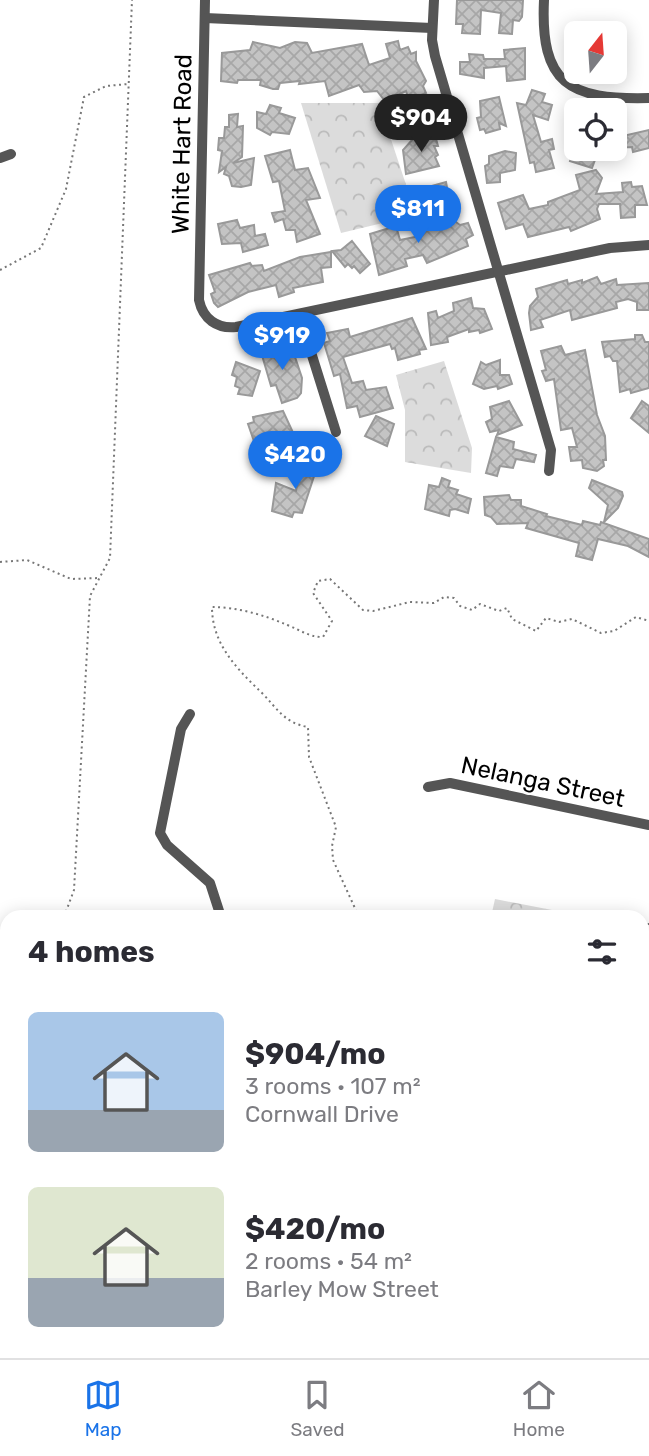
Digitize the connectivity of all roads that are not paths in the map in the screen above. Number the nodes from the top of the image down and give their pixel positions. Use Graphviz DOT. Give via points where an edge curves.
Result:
graph roads {
  1 [pos="205,0"];
  2 [pos="434,0"];
  3 [pos="544,0"];
  4 [pos="205,18"];
  5 [pos="432,28"];
  6 [pos="649,98"];
  7 [pos="649,245"];
  8 [pos="498,272"];
  9 [pos="299,314"];
  10 [pos="335,432"];
  11 [pos="549,471"];
  12 [pos="190,714"];
  13 [pos="428,787"];
  14 [pos="649,825"];
  15 [pos="219,910"];
  1 -- 4 [label="street, White Hart Road"];
  2 -- 5 [label="street"];
  3 -- 6 [label="street" via="544,45 558,76 601,97"];
  4 -- 5 [label="street"];
  4 -- 9 [label="street, White Hart Road" via="203,311 222,327"];
  5 -- 8 [label="street" via="435,56"];
  7 -- 8 [label="street" via="610,248"];
  8 -- 9 [label="street"];
  8 -- 11 [label="street" via="551,450"];
  9 -- 10 [label="street"];
  12 -- 15 [label="street" via="181,729 160,833 167,845 210,883"];
  13 -- 14 [label="street, Nelanga Street" via="450,783"];
}
